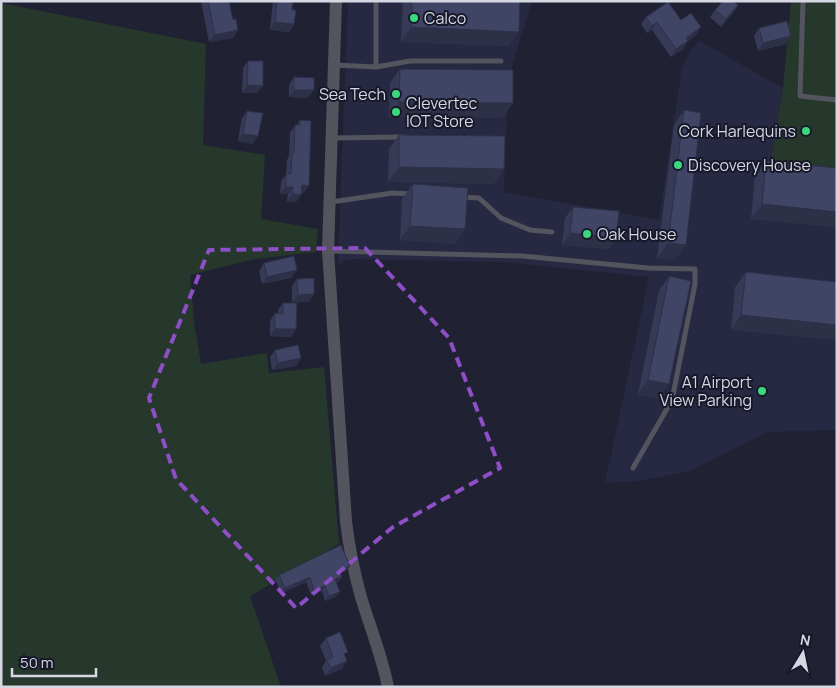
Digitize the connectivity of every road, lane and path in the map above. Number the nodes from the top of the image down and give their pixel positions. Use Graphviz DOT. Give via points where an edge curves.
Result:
graph roads {
  1 [pos="336,1"];
  2 [pos="803,1"];
  3 [pos="376,3"];
  4 [pos="501,62"];
  5 [pos="332,65"];
  6 [pos="376,67"];
  7 [pos="837,100"];
  8 [pos="410,137"];
  9 [pos="330,138"];
  10 [pos="422,195"];
  11 [pos="460,197"];
  12 [pos="329,202"];
  13 [pos="552,232"];
  14 [pos="328,251"];
  15 [pos="633,468"];
  16 [pos="388,687"];
  1 -- 5 [label="street"];
  2 -- 7 [label="lane" via="800,96"];
  3 -- 6 [label="lane"];
  4 -- 6 [label="lane" via="410,61"];
  5 -- 6 [label="lane"];
  5 -- 9 [label="street"];
  8 -- 9 [label="lane"];
  9 -- 12 [label="street"];
  10 -- 12 [label="lane" via="393,193"];
  11 -- 13 [label="lane" via="479,198 501,218 530,230"];
  12 -- 14 [label="street"];
  14 -- 15 [label="lane" via="522,256 648,268 695,269 695,284 672,400"];
  14 -- 16 [label="street" via="346,521 351,557 384,663"];
}
